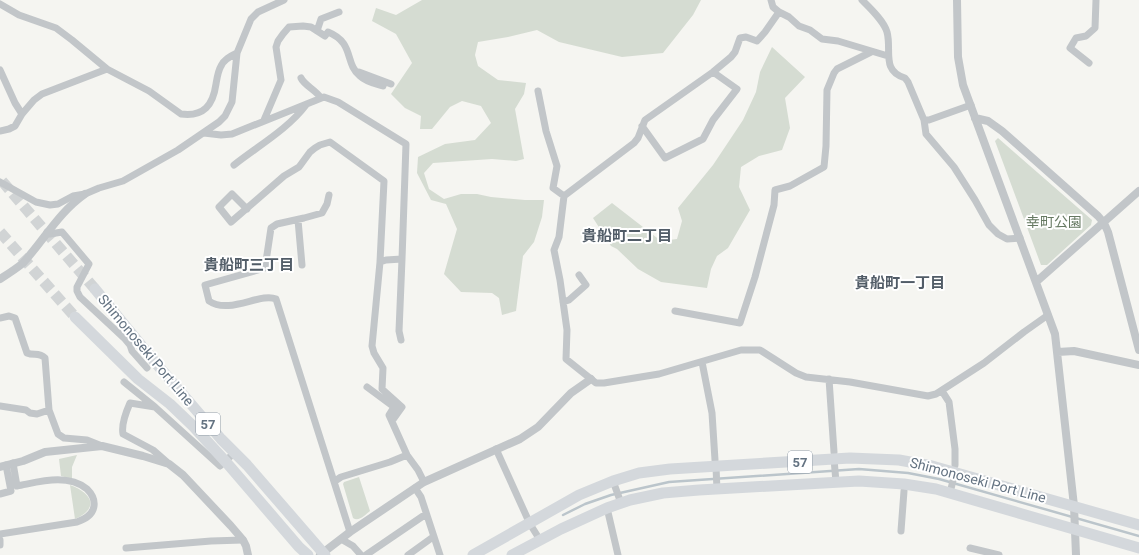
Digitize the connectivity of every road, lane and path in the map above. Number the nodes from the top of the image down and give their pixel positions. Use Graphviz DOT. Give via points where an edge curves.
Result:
graph roads {
  1 [pos="284,0"];
  2 [pos="770,0"];
  3 [pos="862,0"];
  4 [pos="957,0"];
  5 [pos="1096,0"];
  6 [pos="1,6"];
  7 [pos="339,12"];
  8 [pos="779,12"];
  9 [pos="317,31"];
  10 [pos="871,52"];
  11 [pos="238,53"];
  12 [pos="888,56"];
  13 [pos="1089,63"];
  14 [pos="107,69"];
  15 [pos="0,70"];
  16 [pos="355,70"];
  17 [pos="713,72"];
  18 [pos="301,78"];
  19 [pos="392,84"];
  20 [pos="383,86"];
  21 [pos="538,92"];
  22 [pos="321,98"];
  23 [pos="306,105"];
  24 [pos="971,105"];
  25 [pos="22,114"];
  26 [pos="975,118"];
  27 [pos="264,120"];
  28 [pos="924,120"];
  29 [pos="642,126"];
  30 [pos="0,131"];
  31 [pos="204,133"];
  32 [pos="234,165"];
  33 [pos="0,182"];
  34 [pos="1139,191"];
  35 [pos="85,194"];
  36 [pos="329,195"];
  37 [pos="564,196"];
  38 [pos="247,209"];
  39 [pos="298,220"];
  40 [pos="1104,223"];
  41 [pos="47,232"];
  42 [pos="1020,238"];
  43 [pos="402,259"];
  44 [pos="380,262"];
  45 [pos="302,265"];
  46 [pos="579,275"];
  47 [pos="0,279"];
  48 [pos="1036,282"];
  49 [pos="95,289"];
  50 [pos="564,302"];
  51 [pos="675,311"];
  52 [pos="1048,315"];
  53 [pos="75,317"];
  54 [pos="0,318"];
  55 [pos="1135,320"];
  56 [pos="402,340"];
  57 [pos="1139,350"];
  58 [pos="1058,352"];
  59 [pos="702,362"];
  60 [pos="151,365"];
  61 [pos="1139,365"];
  62 [pos="138,379"];
  63 [pos="591,379"];
  64 [pos="829,379"];
  65 [pos="124,382"];
  66 [pos="367,387"];
  67 [pos="942,391"];
  68 [pos="0,406"];
  69 [pos="155,407"];
  70 [pos="49,410"];
  71 [pos="392,421"];
  72 [pos="102,446"];
  73 [pos="496,449"];
  74 [pos="234,453"];
  75 [pos="407,455"];
  76 [pos="834,459"];
  77 [pos="226,462"];
  78 [pos="169,464"];
  79 [pos="6,465"];
  80 [pos="716,466"];
  81 [pos="954,472"];
  82 [pos="335,480"];
  83 [pos="836,480"];
  84 [pos="424,482"];
  85 [pos="614,484"];
  86 [pos="415,488"];
  87 [pos="717,488"];
  88 [pos="950,490"];
  89 [pos="904,491"];
  90 [pos="0,494"];
  91 [pos="620,500"];
  92 [pos="607,508"];
  93 [pos="426,514"];
  94 [pos="1075,518"];
  95 [pos="530,524"];
  96 [pos="1139,525"];
  97 [pos="901,531"];
  98 [pos="350,532"];
  99 [pos="0,534"];
  100 [pos="433,537"];
  101 [pos="341,539"];
  102 [pos="0,540"];
  103 [pos="243,540"];
  104 [pos="540,540"];
  105 [pos="0,545"];
  106 [pos="126,548"];
  107 [pos="970,548"];
  108 [pos="1139,548"];
  109 [pos="323,554"];
  110 [pos="248,555"];
  111 [pos="308,555"];
  112 [pos="361,555"];
  113 [pos="366,555"];
  114 [pos="408,555"];
  115 [pos="440,555"];
  116 [pos="473,555"];
  117 [pos="512,555"];
  118 [pos="618,555"];
  119 [pos="999,555"];
  120 [pos="1076,555"];
  1 -- 11 [label="street" via="254,15 247,26"];
  2 -- 8 [label="street"];
  3 -- 12 [label="street" via="879,17 887,32"];
  4 -- 24 [label="street" via="958,57 963,85"];
  5 -- 13 [label="street" via="1095,28 1086,36 1076,38 1070,48"];
  6 -- 14 [label="street" via="56,28"];
  7 -- 9 [label="street" via="321,19"];
  8 -- 10 [label="street" via="822,39 838,41"];
  8 -- 17 [label="street" via="757,41 746,37 740,38 735,52"];
  9 -- 16 [label="street" via="325,36 328,32 345,44"];
  9 -- 27 [label="street" via="306,26 292,26 278,41 276,47 281,80"];
  10 -- 12 [label="street"];
  10 -- 51 [label="street" via="838,69 829,85 824,167 790,186 775,190 774,205 740,323"];
  11 -- 14 [label="street" via="226,58 221,65 214,94 208,106 193,115 178,113 149,90"];
  11 -- 31 [label="street" via="232,102 225,116"];
  12 -- 28 [label="street" via="896,75 908,82"];
  14 -- 25 [label="street" via="42,94"];
  15 -- 25 [label="street"];
  16 -- 19 [label="street"];
  16 -- 20 [label="street" via="361,77"];
  17 -- 29 [label="street" via="645,120"];
  17 -- 29 [label="street" via="737,89 700,141 665,158"];
  18 -- 22 [label="street"];
  21 -- 37 [label="street" via="557,166 553,188"];
  22 -- 23 [label="street"];
  22 -- 43 [label="street" via="338,102 406,144"];
  23 -- 27 [label="street"];
  23 -- 32 [label="street" via="287,124"];
  24 -- 26 [label="street"];
  24 -- 28 [label="street"];
  25 -- 30 [label="street" via="15,126"];
  26 -- 40 [label="street" via="988,121 1002,131"];
  26 -- 42 [label="street"];
  27 -- 31 [label="street" via="232,134"];
  28 -- 42 [label="street" via="926,134 954,167 989,225 1007,239"];
  29 -- 37 [label="street" via="634,143"];
  31 -- 35 [label="street" via="123,181"];
  33 -- 35 [label="street" via="41,204 53,205 73,196"];
  34 -- 40 [label="street"];
  35 -- 41 [label="street" via="72,204"];
  36 -- 39 [label="street" via="324,211"];
  37 -- 50 [label="street" via="559,237 554,250"];
  38 -- 44 [label="street" via="284,176 299,167 310,152 320,144 330,142 384,182"];
  39 -- 45 [label="street"];
  39 -- 82 [label="street" via="276,224 271,228 265,268 205,285 208,301 214,304 240,304 270,297 276,299"];
  40 -- 48 [label="street"];
  40 -- 55 [label="street"];
  41 -- 47 [label="street" via="22,264"];
  41 -- 60 [label="street" via="62,232 89,264 78,287 80,298 125,339 132,351"];
  42 -- 48 [label="street"];
  43 -- 44 [label="street"];
  43 -- 56 [label="street" via="399,331"];
  44 -- 71 [label="street" via="372,346 383,368 382,389 402,407"];
  46 -- 50 [label="street" via="586,286"];
  48 -- 52 [label="street"];
  49 -- 60 [label="main road, Shimonoseki Port Line / 57"];
  50 -- 63 [label="street" via="568,337 566,358"];
  52 -- 58 [label="street"];
  52 -- 67 [label="street"];
  53 -- 62 [label="main road, Shimonoseki Port Line / 57"];
  54 -- 70 [label="street" via="15,318 27,353 39,354 45,358"];
  55 -- 57 [label="street"];
  58 -- 61 [label="street" via="1074,351"];
  58 -- 94 [label="street"];
  59 -- 63 [label="street" via="659,374 624,380 596,383"];
  59 -- 64 [label="street" via="741,350 760,350 806,377"];
  59 -- 80 [label="street" via="712,413"];
  60 -- 62 [label="street"];
  60 -- 74 [label="main road, Shimonoseki Port Line / 57"];
  62 -- 77 [label="main road, Shimonoseki Port Line / 57" via="179,412"];
  63 -- 73 [label="street" via="571,393 538,427 520,439"];
  64 -- 67 [label="street" via="918,395 928,396"];
  64 -- 76 [label="street"];
  65 -- 69 [label="street"];
  66 -- 71 [label="street" via="394,406 389,415"];
  67 -- 81 [label="street" via="949,402 956,449"];
  68 -- 70 [label="street" via="37,414"];
  69 -- 77 [label="street" via="214,462 220,466"];
  69 -- 78 [label="street" via="130,403 122,432 153,450"];
  70 -- 72 [label="street" via="56,431 61,437 87,440"];
  71 -- 75 [label="street"];
  72 -- 78 [label="street"];
  72 -- 79 [label="street" via="45,452"];
  73 -- 84 [label="street"];
  73 -- 95 [label="street"];
  74 -- 77 [label="street"];
  74 -- 109 [label="main road, Shimonoseki Port Line / 57"];
  75 -- 82 [label="street"];
  75 -- 84 [label="street"];
  76 -- 80 [label="main road, Shimonoseki Port Line / 57"];
  76 -- 81 [label="main road, Shimonoseki Port Line / 57" via="899,460"];
  76 -- 83 [label="street"];
  77 -- 111 [label="main road, Shimonoseki Port Line / 57"];
  78 -- 103 [label="street" via="187,479"];
  79 -- 90 [label="street" via="11,492"];
  79 -- 99 [label="street" via="17,486 67,480 92,494 94,500 93,510 88,518 78,522"];
  80 -- 85 [label="main road, Shimonoseki Port Line / 57" via="639,473"];
  80 -- 87 [label="street"];
  81 -- 88 [label="street"];
  81 -- 94 [label="main road, Shimonoseki Port Line / 57"];
  82 -- 98 [label="street"];
  83 -- 87 [label="main road, Shimonoseki Port Line / 57"];
  83 -- 88 [label="main road, Shimonoseki Port Line / 57" via="873,481"];
  84 -- 86 [label="street"];
  85 -- 91 [label="street"];
  85 -- 95 [label="main road, Shimonoseki Port Line / 57" via="574,498"];
  86 -- 93 [label="street" via="421,497"];
  86 -- 98 [label="street"];
  87 -- 91 [label="main road, Shimonoseki Port Line / 57"];
  88 -- 94 [label="main road, Shimonoseki Port Line / 57"];
  89 -- 97 [label="street"];
  91 -- 92 [label="main road, Shimonoseki Port Line / 57"];
  92 -- 104 [label="main road, Shimonoseki Port Line / 57"];
  92 -- 118 [label="street"];
  93 -- 100 [label="street"];
  93 -- 113 [label="street"];
  94 -- 96 [label="main road, Shimonoseki Port Line / 57"];
  94 -- 108 [label="main road, Shimonoseki Port Line / 57"];
  94 -- 120 [label="street"];
  95 -- 104 [label="street"];
  95 -- 116 [label="main road, Shimonoseki Port Line / 57"];
  98 -- 101 [label="street"];
  100 -- 114 [label="street"];
  100 -- 115 [label="street"];
  101 -- 109 [label="street"];
  101 -- 112 [label="street" via="353,546"];
  102 -- 105 [label="street"];
  103 -- 106 [label="street"];
  103 -- 110 [label="street"];
  104 -- 117 [label="main road, Shimonoseki Port Line / 57"];
  107 -- 119 [label="street"];
}
